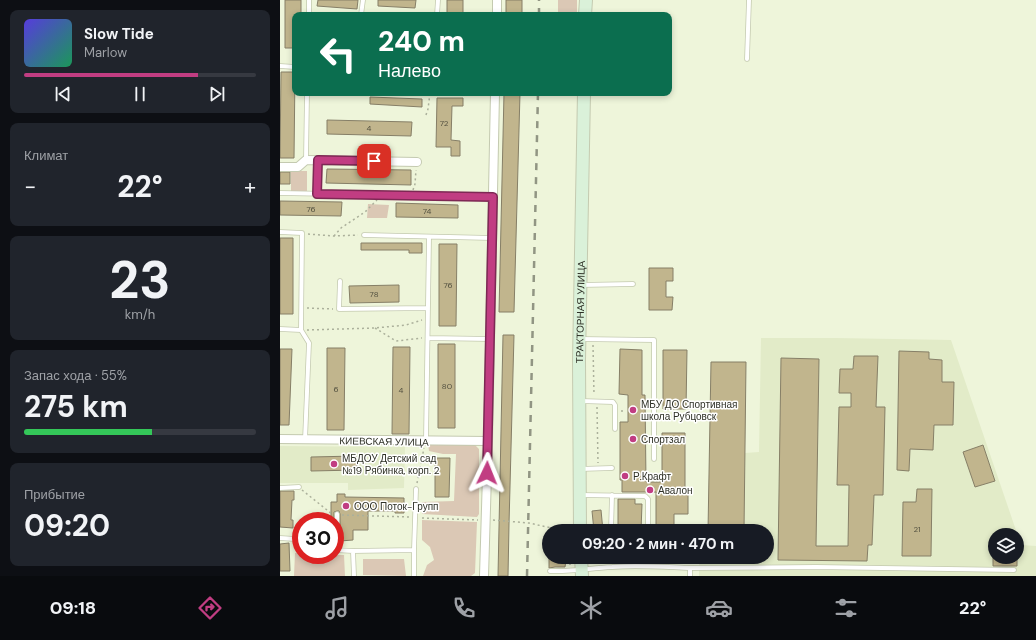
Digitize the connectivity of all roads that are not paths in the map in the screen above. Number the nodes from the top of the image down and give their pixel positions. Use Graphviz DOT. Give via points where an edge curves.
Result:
graph roads {
  1 [pos="309,0"];
  2 [pos="363,0"];
  3 [pos="438,0"];
  4 [pos="497,0"];
  5 [pos="586,0"];
  6 [pos="749,0"];
  7 [pos="309,12"];
  8 [pos="361,12"];
  9 [pos="437,12"];
  10 [pos="497,12"];
  11 [pos="585,12"];
  12 [pos="746,59"];
  13 [pos="280,66"];
  14 [pos="292,67"];
  15 [pos="307,96"];
  16 [pos="495,96"];
  17 [pos="584,96"];
  18 [pos="306,160"];
  19 [pos="318,160"];
  20 [pos="417,162"];
  21 [pos="280,167"];
  22 [pos="280,193"];
  23 [pos="317,194"];
  24 [pos="493,197"];
  25 [pos="280,232"];
  26 [pos="364,235"];
  27 [pos="429,237"];
  28 [pos="492,238"];
  29 [pos="340,281"];
  30 [pos="633,284"];
  31 [pos="581,286"];
  32 [pos="428,308"];
  33 [pos="280,329"];
  34 [pos="301,330"];
  35 [pos="428,338"];
  36 [pos="490,339"];
  37 [pos="580,339"];
  38 [pos="580,401"];
  39 [pos="615,429"];
  40 [pos="280,439"];
  41 [pos="305,440"];
  42 [pos="426,441"];
  43 [pos="488,441"];
  44 [pos="654,459"];
  45 [pos="612,468"];
  46 [pos="580,469"];
  47 [pos="299,487"];
  48 [pos="280,488"];
  49 [pos="416,489"];
  50 [pos="580,495"];
  51 [pos="612,495"];
  52 [pos="580,524"];
  53 [pos="611,524"];
  54 [pos="648,524"];
  55 [pos="280,538"];
  56 [pos="292,539"];
  57 [pos="344,550"];
  58 [pos="414,550"];
  59 [pos="353,551"];
  60 [pos="581,567"];
  61 [pos="690,568"];
  62 [pos="1014,570"];
  63 [pos="550,571"];
  64 [pos="354,576"];
  65 [pos="414,576"];
  66 [pos="484,576"];
  67 [pos="690,576"];
  1 -- 7 [label="lane"];
  2 -- 8 [label="lane"];
  3 -- 9 [label="lane"];
  4 -- 10 [label="street"];
  5 -- 11 [label="street"];
  6 -- 12 [label="lane"];
  13 -- 14 [label="lane"];
  15 -- 18 [label="lane"];
  16 -- 24 [label="street"];
  17 -- 31 [label="street, ТРАКТОРНАЯ УЛИЦА"];
  18 -- 19 [label="street"];
  18 -- 21 [label="street" via="298,168"];
  19 -- 20 [label="street"];
  19 -- 23 [label="lane"];
  22 -- 23 [label="lane"];
  23 -- 24 [label="lane"];
  24 -- 28 [label="street"];
  25 -- 34 [label="lane" via="302,233"];
  26 -- 27 [label="lane"];
  27 -- 28 [label="lane"];
  27 -- 32 [label="lane"];
  28 -- 36 [label="street"];
  29 -- 32 [label="lane" via="339,309"];
  30 -- 31 [label="lane"];
  31 -- 37 [label="street, ТРАКТОРНАЯ УЛИЦА"];
  32 -- 35 [label="lane"];
  33 -- 34 [label="lane"];
  34 -- 41 [label="lane" via="309,343"];
  35 -- 36 [label="lane"];
  35 -- 42 [label="lane"];
  36 -- 43 [label="street"];
  37 -- 38 [label="street, ТРАКТОРНАЯ УЛИЦА"];
  37 -- 44 [label="lane" via="654,340"];
  38 -- 39 [label="lane" via="613,402"];
  38 -- 46 [label="street, ТРАКТОРНАЯ УЛИЦА"];
  40 -- 41 [label="street, КИЕВСКАЯ УЛИЦА"];
  41 -- 42 [label="street, КИЕВСКАЯ УЛИЦА"];
  42 -- 43 [label="street, КИЕВСКАЯ УЛИЦА"];
  43 -- 66 [label="street"];
  45 -- 46 [label="lane"];
  46 -- 50 [label="street, ТРАКТОРНАЯ УЛИЦА"];
  47 -- 48 [label="lane"];
  49 -- 58 [label="lane"];
  50 -- 51 [label="lane"];
  50 -- 52 [label="street, ТРАКТОРНАЯ УЛИЦА"];
  51 -- 53 [label="lane"];
  51 -- 54 [label="lane" via="645,496 648,499"];
  55 -- 56 [label="lane"];
  57 -- 59 [label="lane"];
  58 -- 59 [label="lane"];
  58 -- 65 [label="lane"];
  59 -- 64 [label="lane"];
  60 -- 61 [label="lane"];
  60 -- 63 [label="lane" via="569,571"];
  61 -- 62 [label="lane"];
  61 -- 67 [label="lane"];
}
